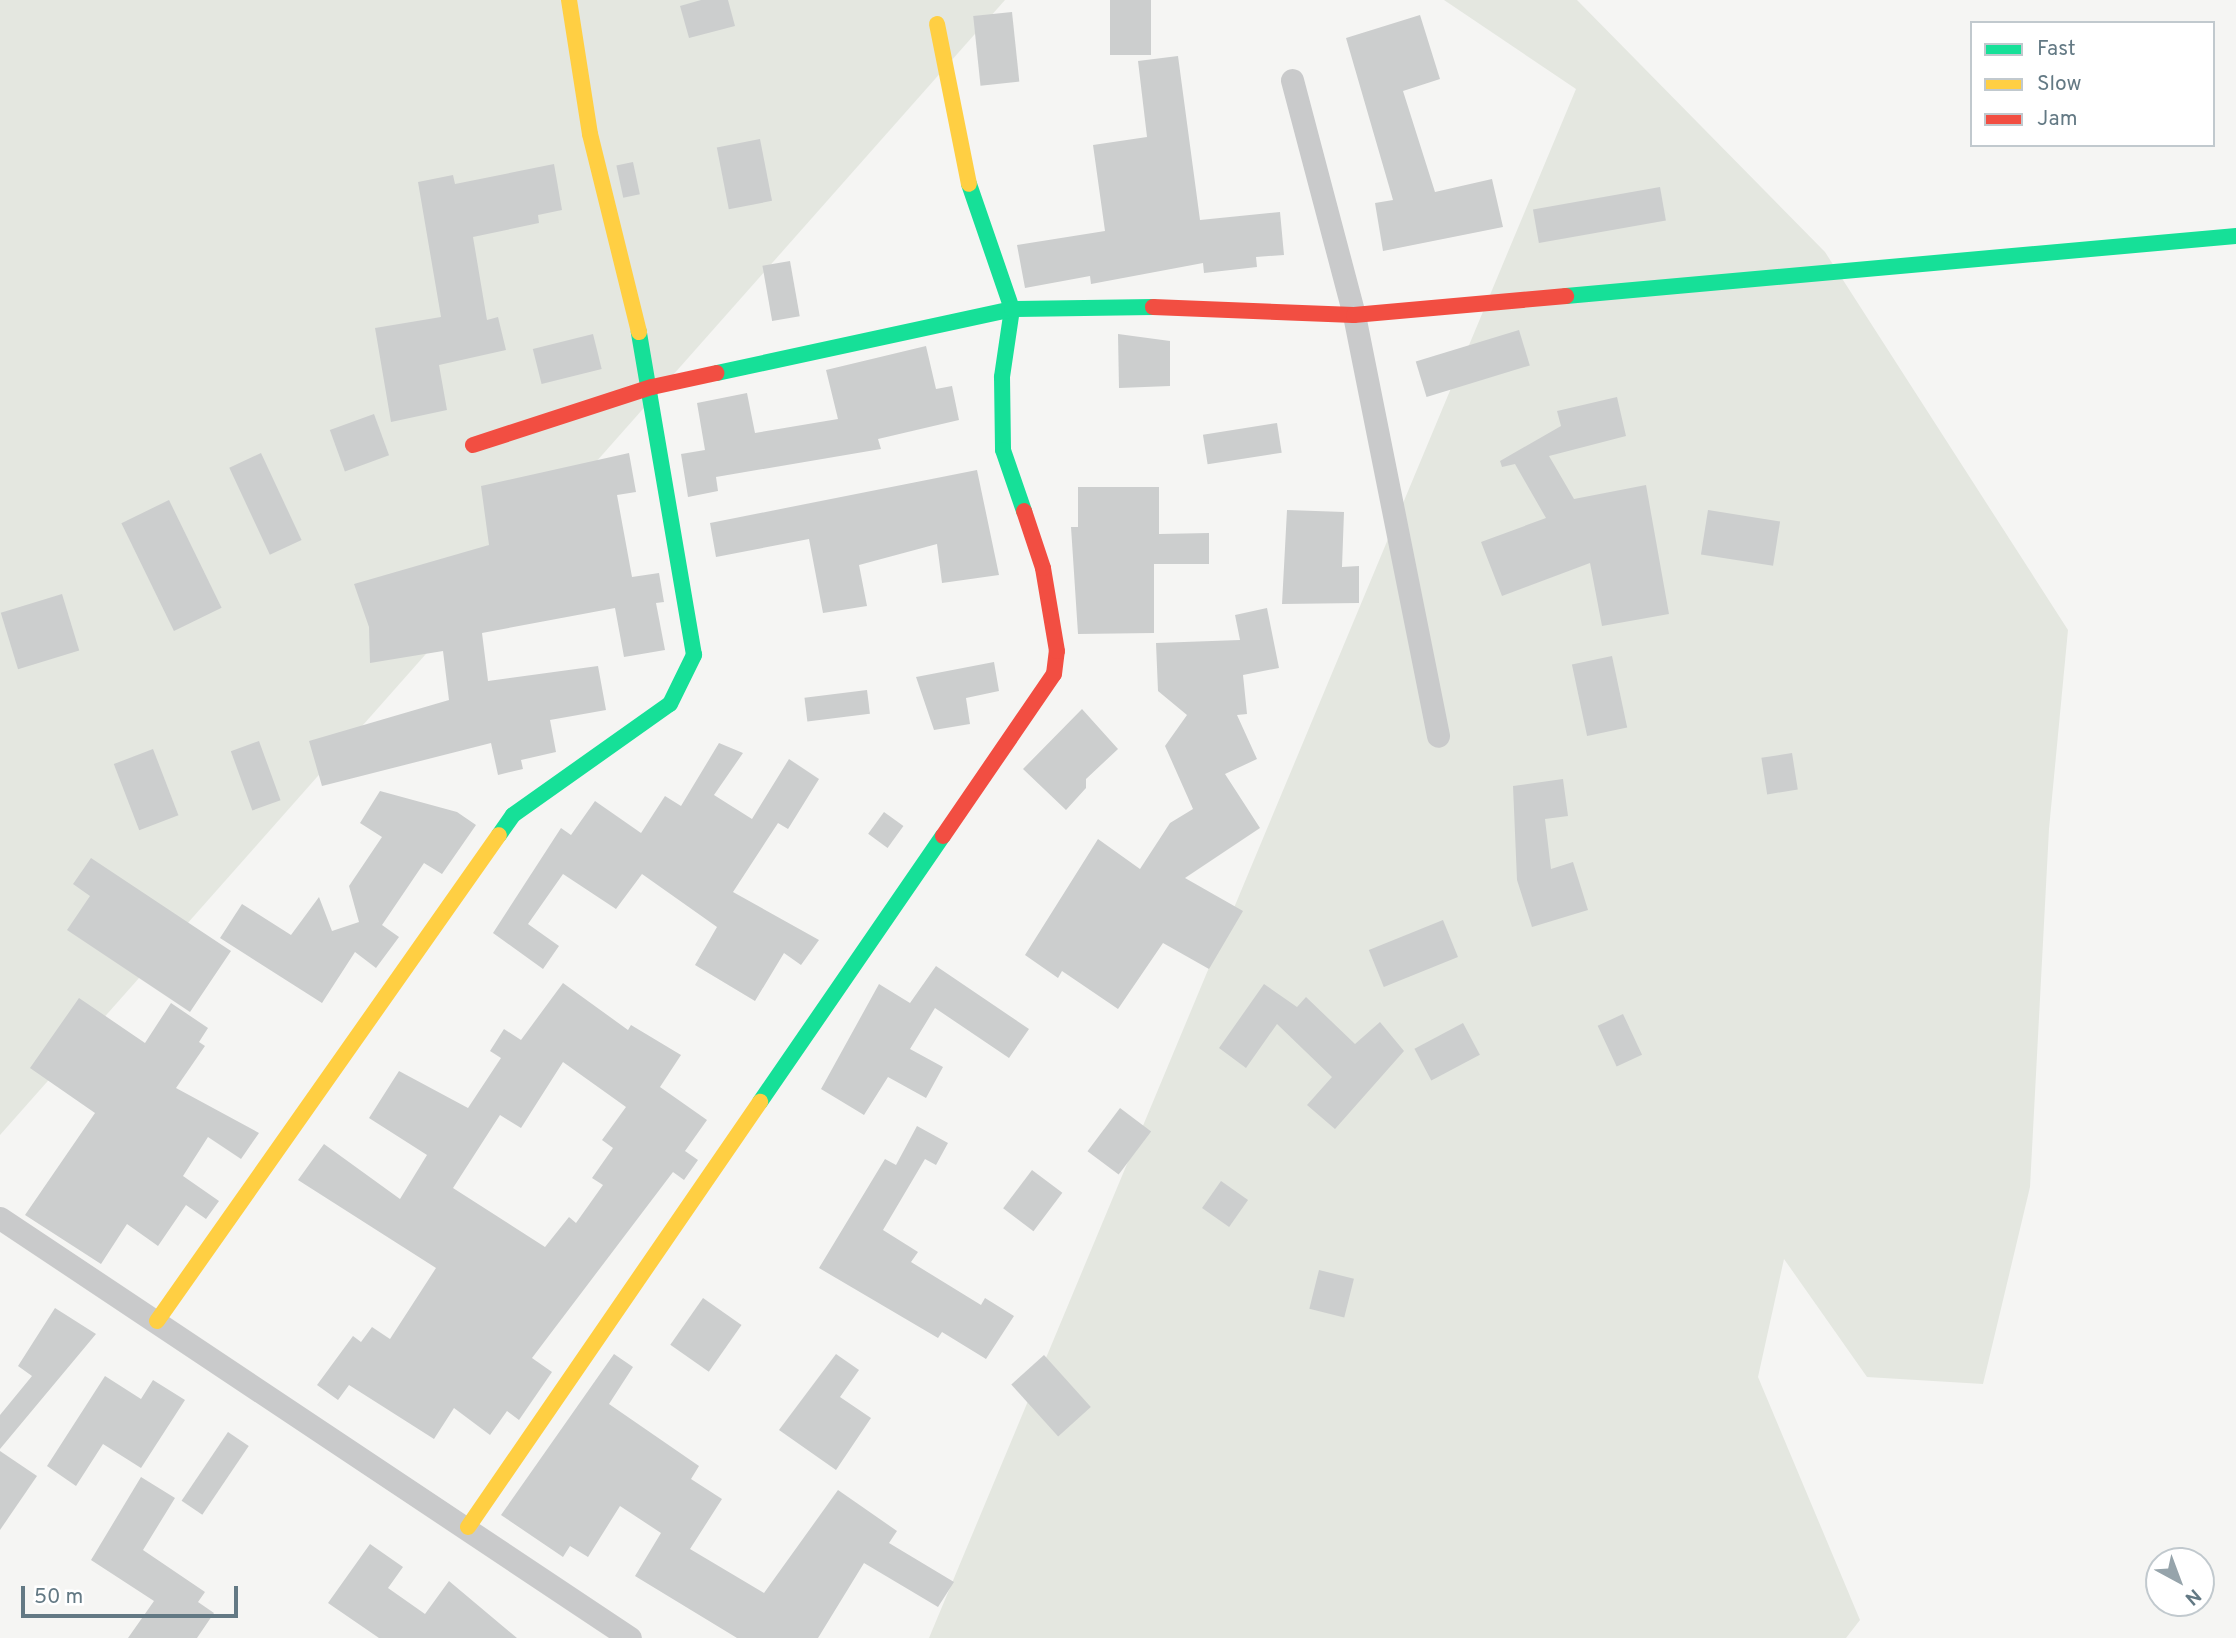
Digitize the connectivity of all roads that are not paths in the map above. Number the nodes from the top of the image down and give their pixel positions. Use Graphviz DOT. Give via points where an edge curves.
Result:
graph roads {
  1 [pos="569,0"];
  2 [pos="937,24"];
  3 [pos="1292,80"];
  4 [pos="2236,236"];
  5 [pos="1012,309"];
  6 [pos="1354,315"];
  7 [pos="652,387"];
  8 [pos="473,445"];
  9 [pos="1438,736"];
  10 [pos="0,1218"];
  11 [pos="157,1321"];
  12 [pos="468,1527"];
  13 [pos="630,1638"];
  1 -- 7 [label="street" via="590,134"];
  2 -- 5 [label="street" via="967,179"];
  3 -- 6 [label="street"];
  4 -- 6 [label="street"];
  5 -- 6 [label="street" via="1171,307"];
  5 -- 7 [label="street"];
  5 -- 12 [label="street" via="1002,377 1003,450 1043,568 1057,651 1054,674"];
  6 -- 9 [label="street"];
  7 -- 8 [label="street"];
  7 -- 11 [label="street" via="693,642 684,681 651,719 543,789 513,815"];
  10 -- 11 [label="street"];
  11 -- 12 [label="street"];
  12 -- 13 [label="street"];
}
